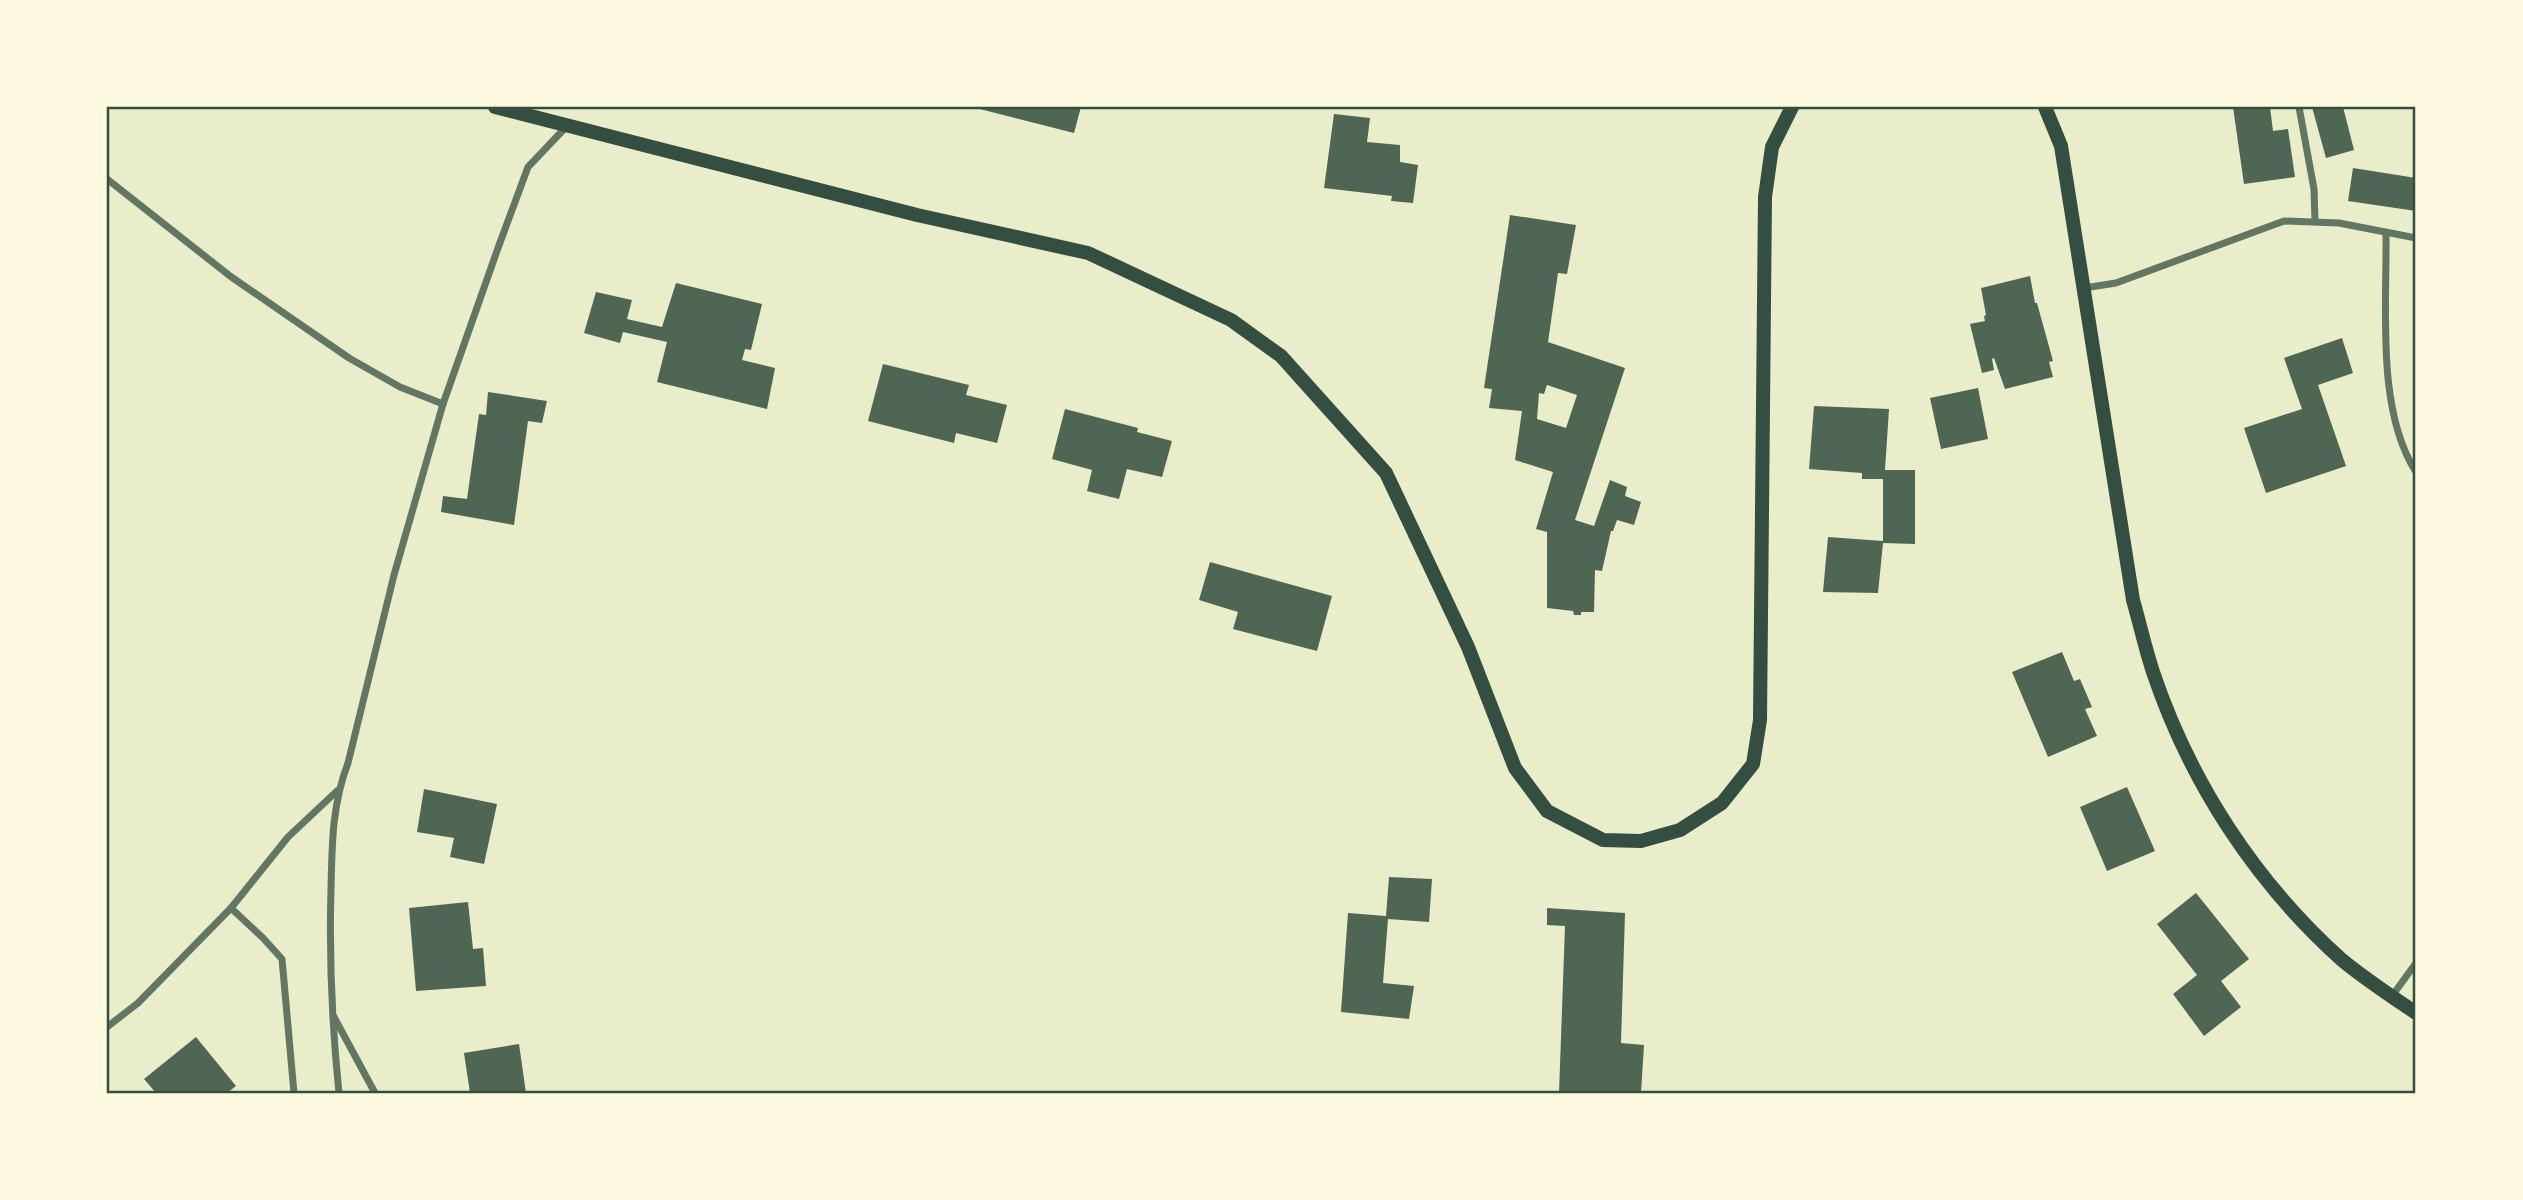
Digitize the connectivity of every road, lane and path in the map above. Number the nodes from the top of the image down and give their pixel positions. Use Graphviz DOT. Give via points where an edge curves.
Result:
graph roads {
  1 [pos="495,107"];
  2 [pos="1792,107"];
  3 [pos="2045,107"];
  4 [pos="2299,107"];
  5 [pos="567,125"];
  6 [pos="107,179"];
  7 [pos="2315,220"];
  8 [pos="2386,234"];
  9 [pos="2416,238"];
  10 [pos="2084,288"];
  11 [pos="443,404"];
  12 [pos="2416,472"];
  13 [pos="338,790"];
  14 [pos="231,908"];
  15 [pos="2416,963"];
  16 [pos="2392,996"];
  17 [pos="331,1013"];
  18 [pos="2416,1013"];
  19 [pos="107,1027"];
  20 [pos="294,1093"];
  21 [pos="339,1093"];
  22 [pos="375,1093"];
  1 -- 5 [label="main road"];
  2 -- 5 [label="main road" via="1772,147 1765,197 1760,706 1753,764 1722,803 1680,830 1641,841 1603,840 1547,811 1515,768 1468,647 1385,473 1281,356 1231,320 1088,253 917,215"];
  3 -- 10 [label="main road" via="2061,146"];
  4 -- 7 [label="street"];
  5 -- 11 [label="street" via="528,167"];
  6 -- 11 [label="street" via="230,276 349,358 400,387"];
  7 -- 8 [label="street"];
  7 -- 10 [label="street" via="2284,222 2116,282"];
  8 -- 9 [label="street"];
  8 -- 12 [label="street" via="2390,398 2399,438"];
  10 -- 16 [label="main road" via="2133,600 2153,672 2180,741 2214,806 2289,907 2343,960"];
  11 -- 13 [label="street"];
  13 -- 14 [label="street" via="288,837"];
  13 -- 17 [label="street" via="332,833"];
  14 -- 19 [label="street" via="138,1003"];
  14 -- 20 [label="street" via="282,959"];
  15 -- 16 [label="street"];
  16 -- 18 [label="main road"];
  17 -- 21 [label="street"];
  17 -- 22 [label="street"];
}
